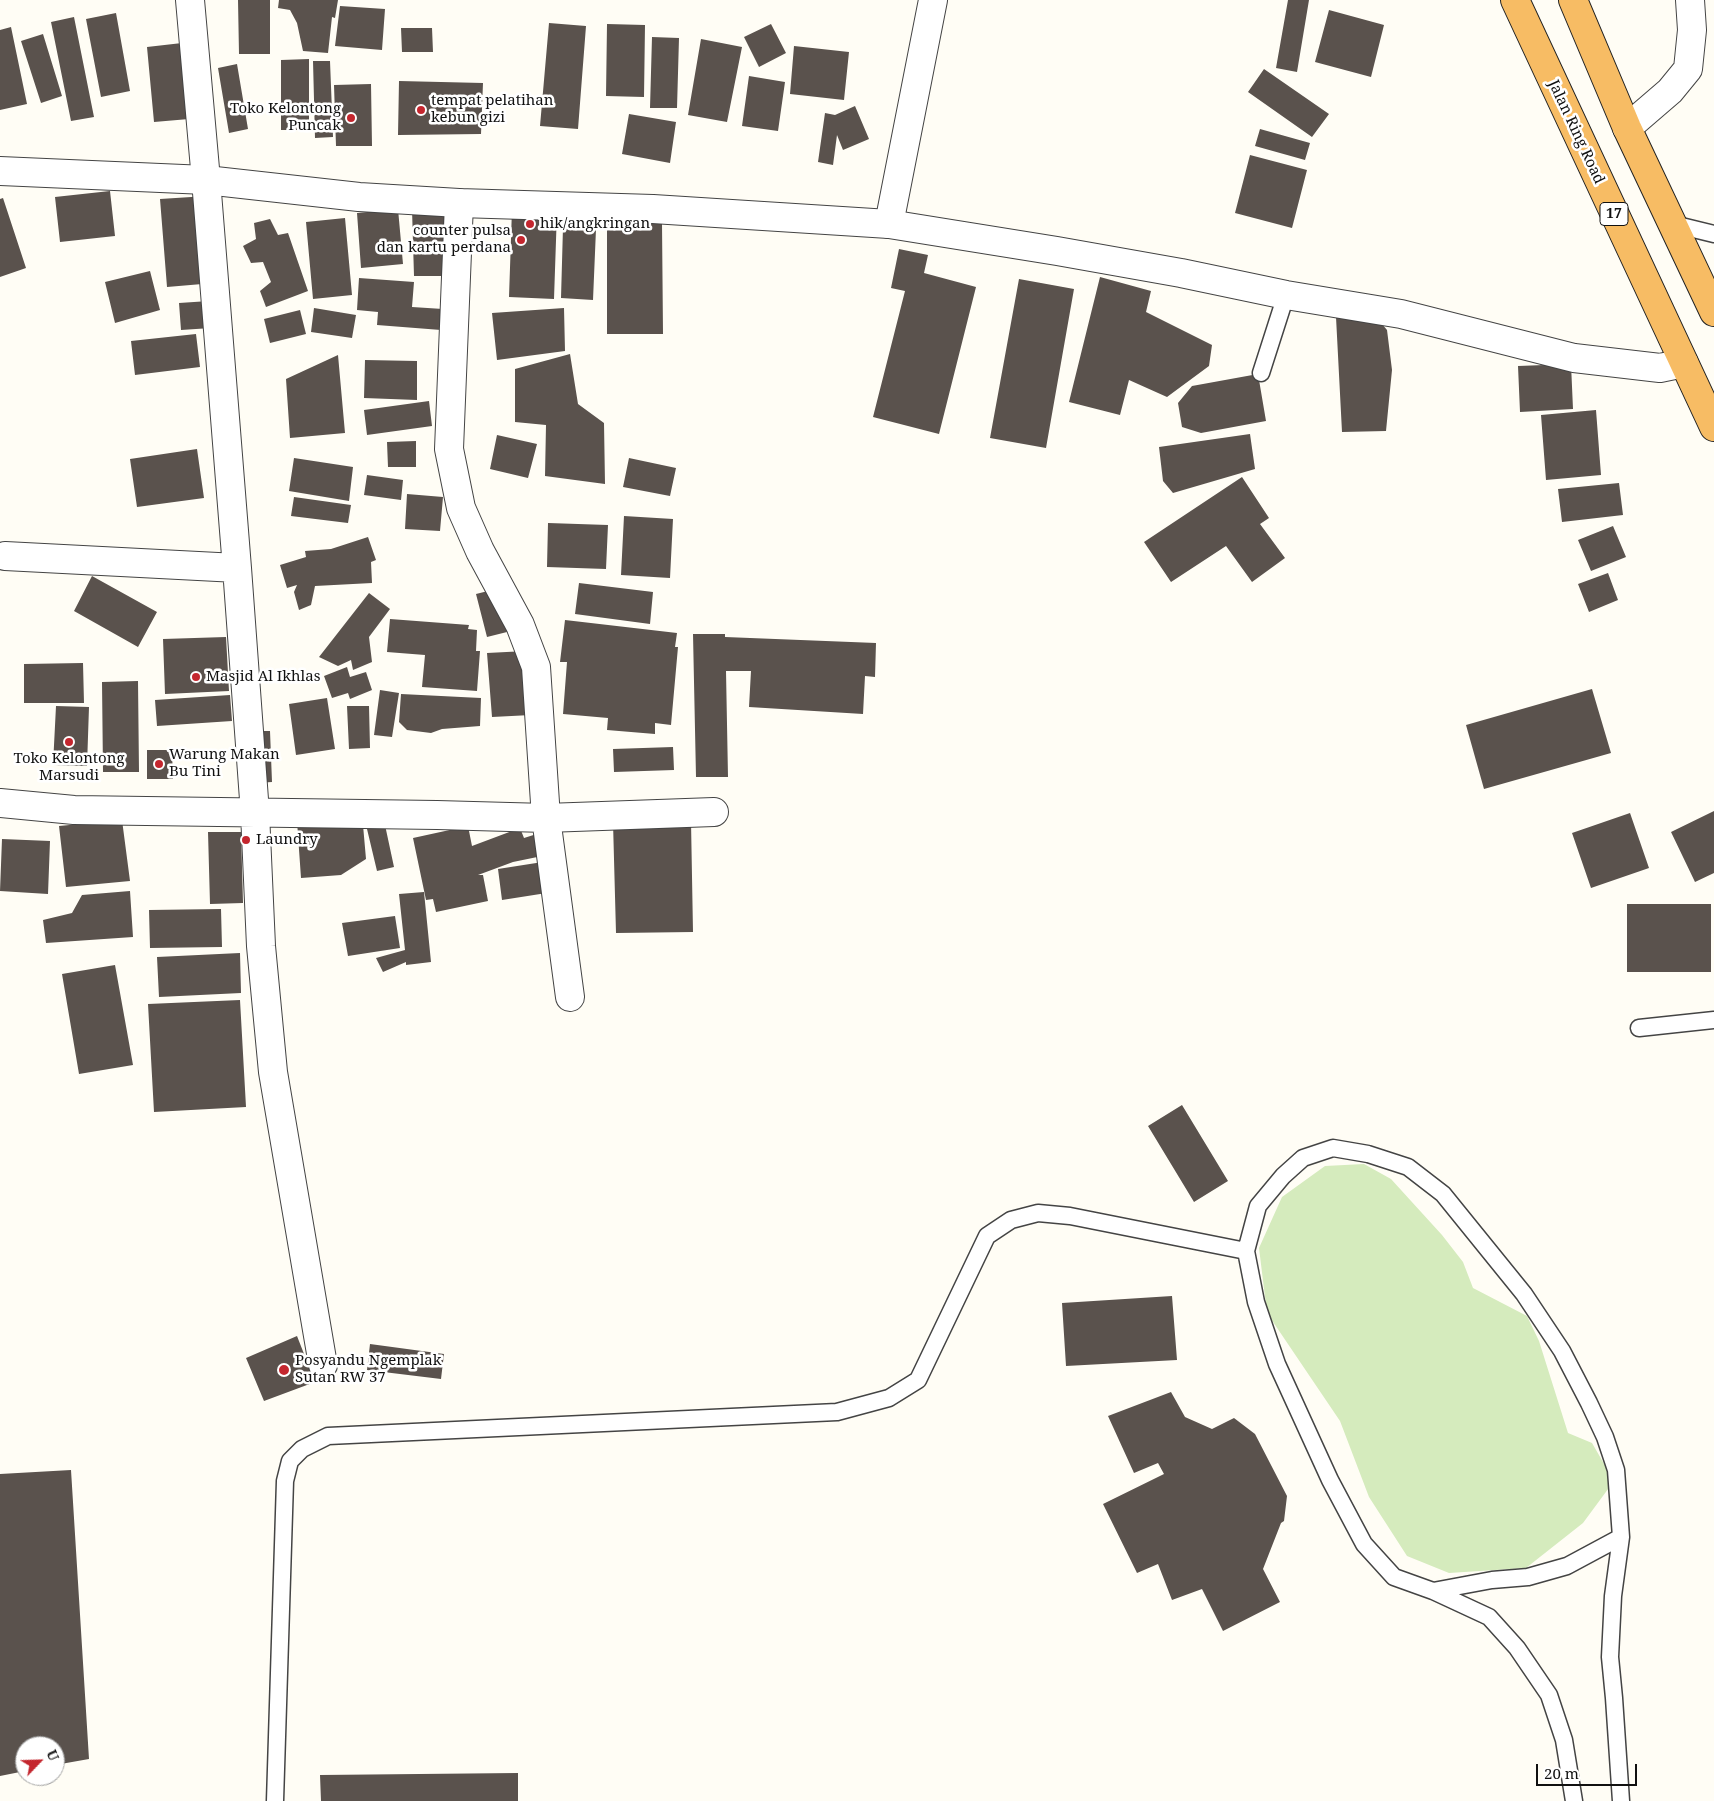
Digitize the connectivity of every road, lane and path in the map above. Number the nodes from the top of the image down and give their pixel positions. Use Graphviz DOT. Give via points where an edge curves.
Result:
graph roads {
  1 [pos="190,0"];
  2 [pos="933,0"];
  3 [pos="1515,0"];
  4 [pos="1573,0"];
  5 [pos="1690,0"];
  6 [pos="1627,128"];
  7 [pos="0,171"];
  8 [pos="206,180"];
  9 [pos="458,203"];
  10 [pos="889,224"];
  11 [pos="1673,224"];
  12 [pos="1714,234"];
  13 [pos="1286,294"];
  14 [pos="1714,312"];
  15 [pos="1684,363"];
  16 [pos="1261,373"];
  17 [pos="1714,427"];
  18 [pos="4,556"];
  19 [pos="238,568"];
  20 [pos="0,803"];
  21 [pos="714,812"];
  22 [pos="255,813"];
  23 [pos="546,818"];
  24 [pos="570,996"];
  25 [pos="1714,1020"];
  26 [pos="1639,1028"];
  27 [pos="1246,1251"];
  28 [pos="323,1365"];
  29 [pos="1621,1537"];
  30 [pos="1433,1591"];
  31 [pos="276,1801"];
  32 [pos="1574,1801"];
  33 [pos="1621,1801"];
  1 -- 8 [label="street"];
  2 -- 10 [label="street"];
  3 -- 15 [label="highway, Jalan Ring Road / 17"];
  4 -- 6 [label="highway"];
  5 -- 6 [label="street" via="1692,30 1688,69 1670,91"];
  6 -- 11 [label="highway"];
  7 -- 8 [label="street"];
  8 -- 9 [label="street" via="359,197"];
  8 -- 19 [label="street"];
  9 -- 10 [label="street" via="653,209"];
  9 -- 23 [label="street" via="449,448 461,508 520,625 536,667"];
  10 -- 13 [label="street" via="1067,252"];
  11 -- 12 [label="lane"];
  11 -- 14 [label="highway"];
  13 -- 15 [label="street" via="1401,314 1574,358 1660,368"];
  13 -- 16 [label="lane"];
  15 -- 17 [label="highway, Jalan Ring Road / 17"];
  18 -- 19 [label="street"];
  19 -- 22 [label="street"];
  20 -- 22 [label="street" via="74,810"];
  21 -- 23 [label="street"];
  22 -- 23 [label="street"];
  22 -- 28 [label="street" via="261,946 274,1072"];
  23 -- 24 [label="street"];
  25 -- 26 [label="lane"];
  27 -- 29 [label="lane" via="1258,1206 1303,1158 1333,1148 1368,1154 1408,1167 1443,1194 1490,1250 1562,1351 1590,1403 1616,1470"];
  27 -- 30 [label="lane" via="1256,1302 1277,1364 1330,1480 1364,1544 1394,1578"];
  27 -- 31 [label="lane" via="1070,1216 1038,1213 1011,1220 987,1236 918,1380 889,1398 836,1412 328,1436 302,1449 290,1461 285,1481"];
  29 -- 30 [label="lane" via="1567,1566 1528,1577"];
  29 -- 33 [label="lane" via="1613,1596 1610,1657"];
  30 -- 32 [label="lane" via="1489,1617 1517,1648 1549,1695 1564,1740"];
}
